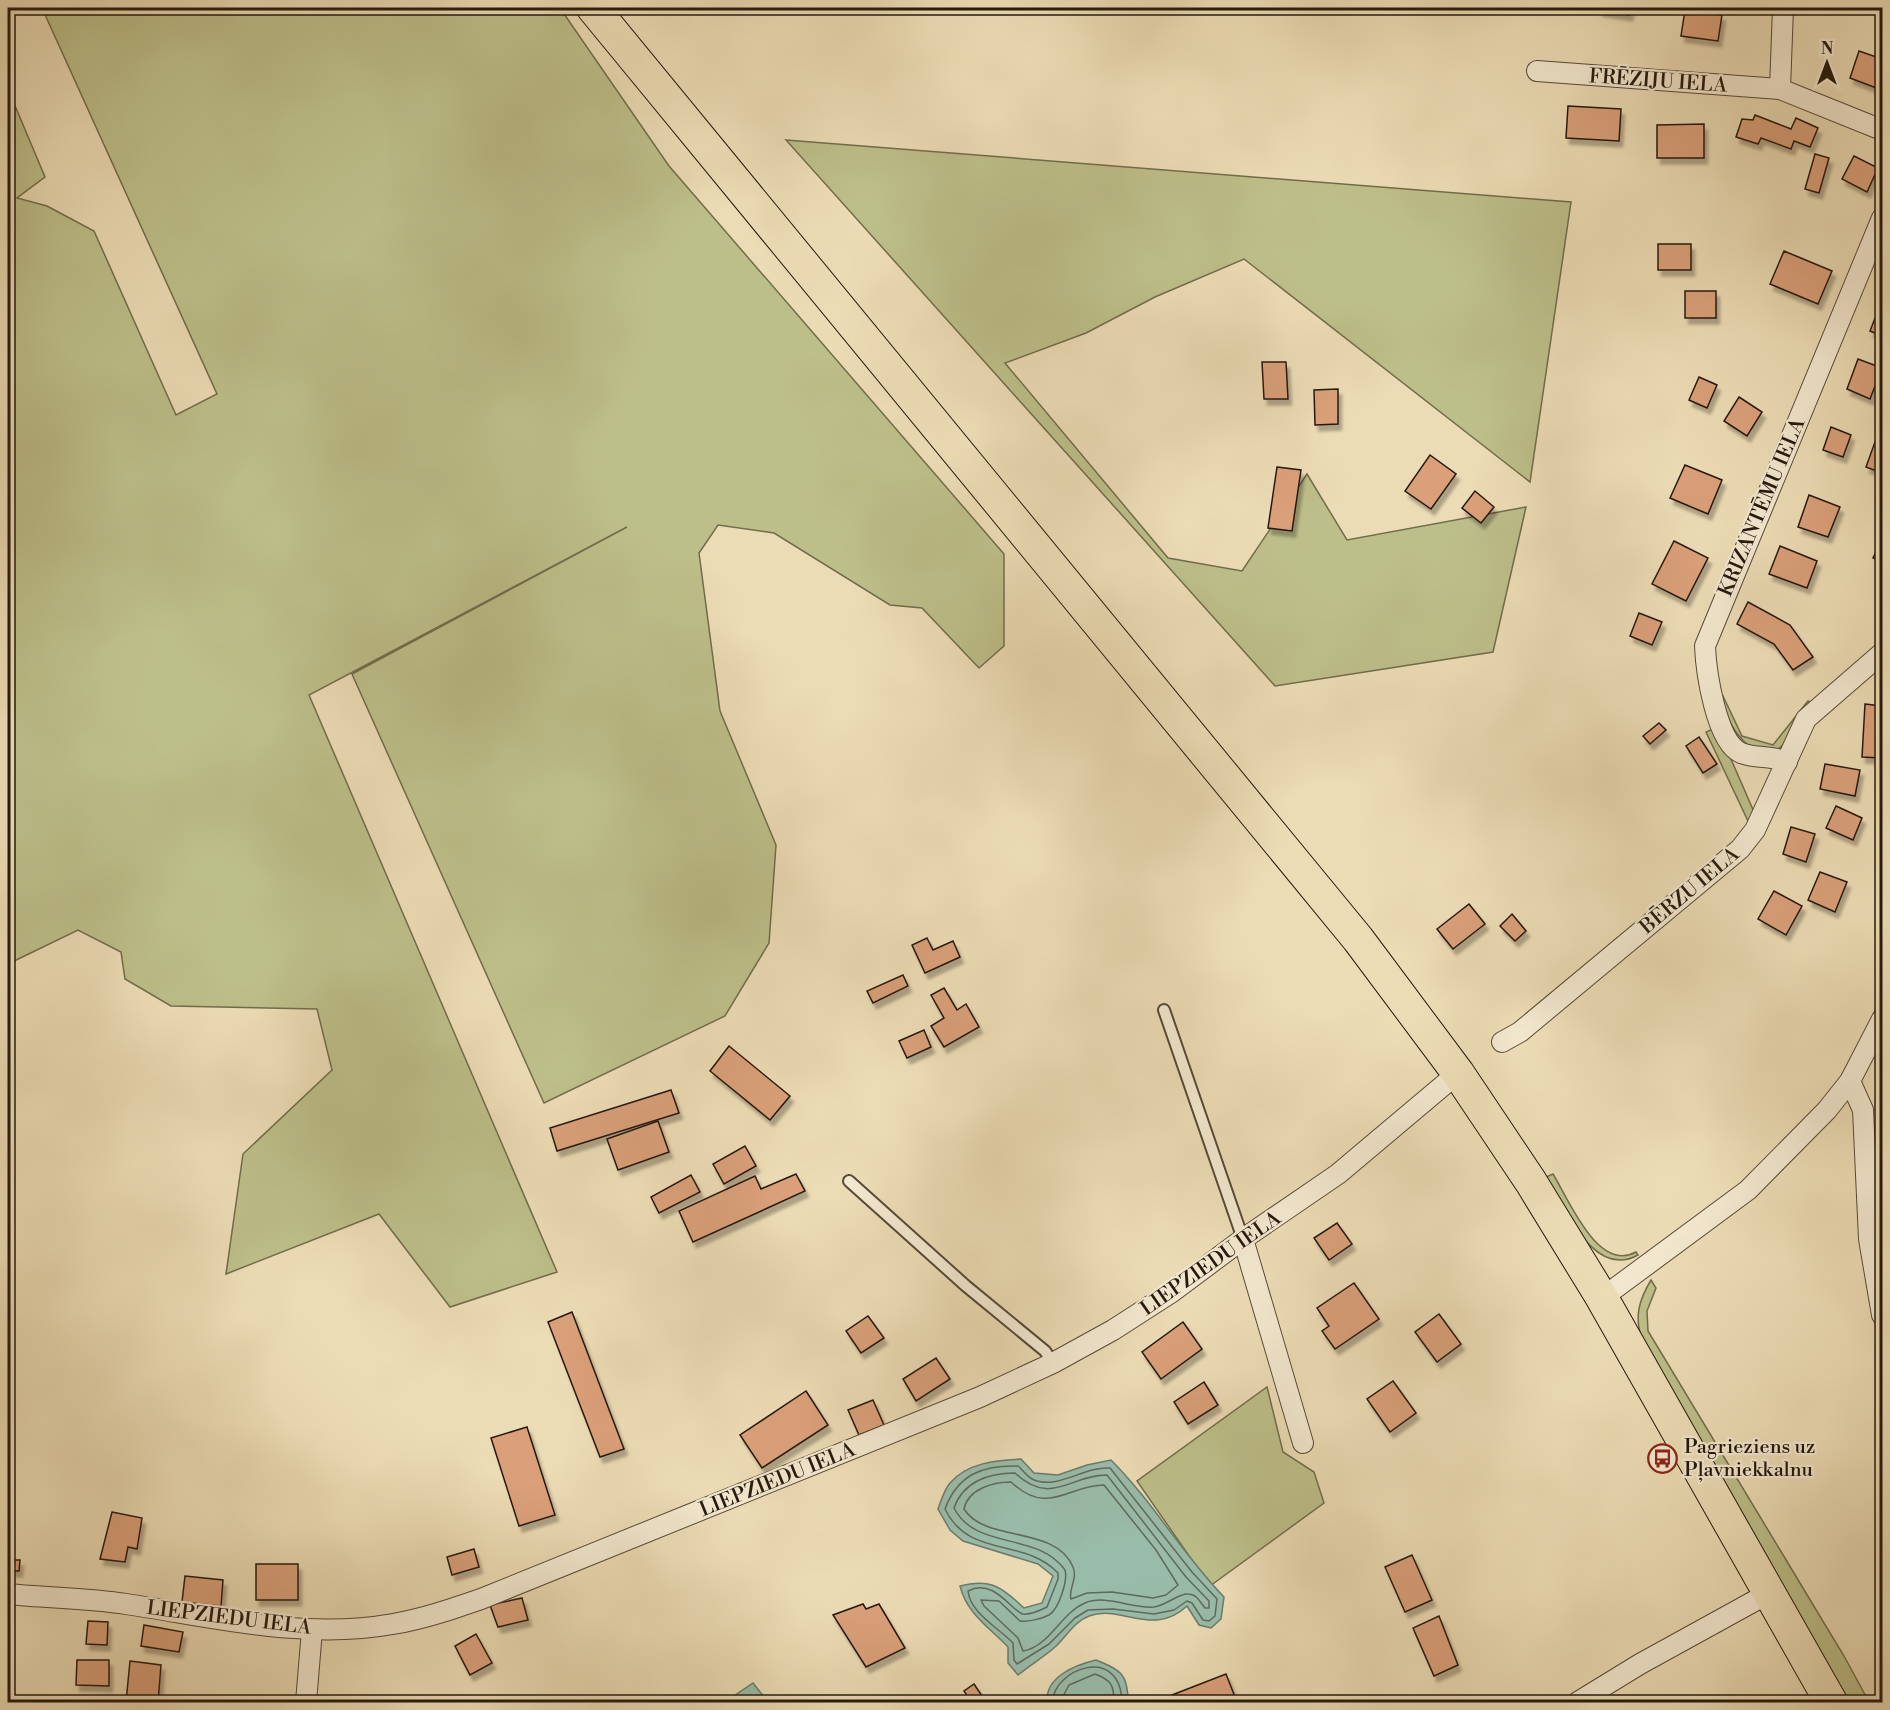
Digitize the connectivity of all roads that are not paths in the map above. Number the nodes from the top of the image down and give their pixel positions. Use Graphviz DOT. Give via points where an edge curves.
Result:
graph roads {
  1 [pos="593,8"];
  2 [pos="1783,8"];
  3 [pos="1537,71"];
  4 [pos="1780,89"];
  5 [pos="1882,130"];
  6 [pos="1882,218"];
  7 [pos="1882,653"];
  8 [pos="1787,762"];
  9 [pos="1164,1010"];
  10 [pos="1882,1019"];
  11 [pos="1502,1042"];
  12 [pos="1458,1073"];
  13 [pos="1850,1081"];
  14 [pos="849,1181"];
  15 [pos="1243,1239"];
  16 [pos="1602,1298"];
  17 [pos="1882,1315"];
  18 [pos="1053,1363"];
  19 [pos="1304,1443"];
  20 [pos="1769,1593"];
  21 [pos="8,1594"];
  22 [pos="312,1630"];
  23 [pos="306,1702"];
  24 [pos="1578,1702"];
  25 [pos="1831,1702"];
  1 -- 12 [label="main road" via="1358,939"];
  2 -- 4 [label="street"];
  3 -- 4 [label="street, FRĒZIJU IELA"];
  4 -- 5 [label="street, FRĒZIJU IELA"];
  6 -- 8 [label="street, KRIZANTĒMU IELA" via="1705,646 1713,706 1732,744 1741,753"];
  7 -- 8 [label="street, BĒRZU IELA" via="1806,719"];
  8 -- 11 [label="street, BĒRZU IELA" via="1755,830 1740,849 1520,1032"];
  9 -- 15 [label="lane"];
  10 -- 13 [label="street"];
  12 -- 15 [label="street, LIEPZIEDU IELA" via="1338,1174"];
  12 -- 16 [label="main road"];
  13 -- 16 [label="street" via="1827,1110 1748,1190"];
  13 -- 17 [label="street" via="1863,1110 1869,1239"];
  14 -- 18 [label="lane" via="1045,1351"];
  15 -- 18 [label="street, LIEPZIEDU IELA" via="1123,1324"];
  15 -- 19 [label="street"];
  16 -- 20 [label="main road"];
  18 -- 22 [label="street, LIEPZIEDU IELA" via="969,1401 481,1599 391,1624"];
  20 -- 24 [label="street"];
  20 -- 25 [label="main road"];
  21 -- 22 [label="street, LIEPZIEDU IELA" via="123,1603"];
  22 -- 23 [label="street"];
}
